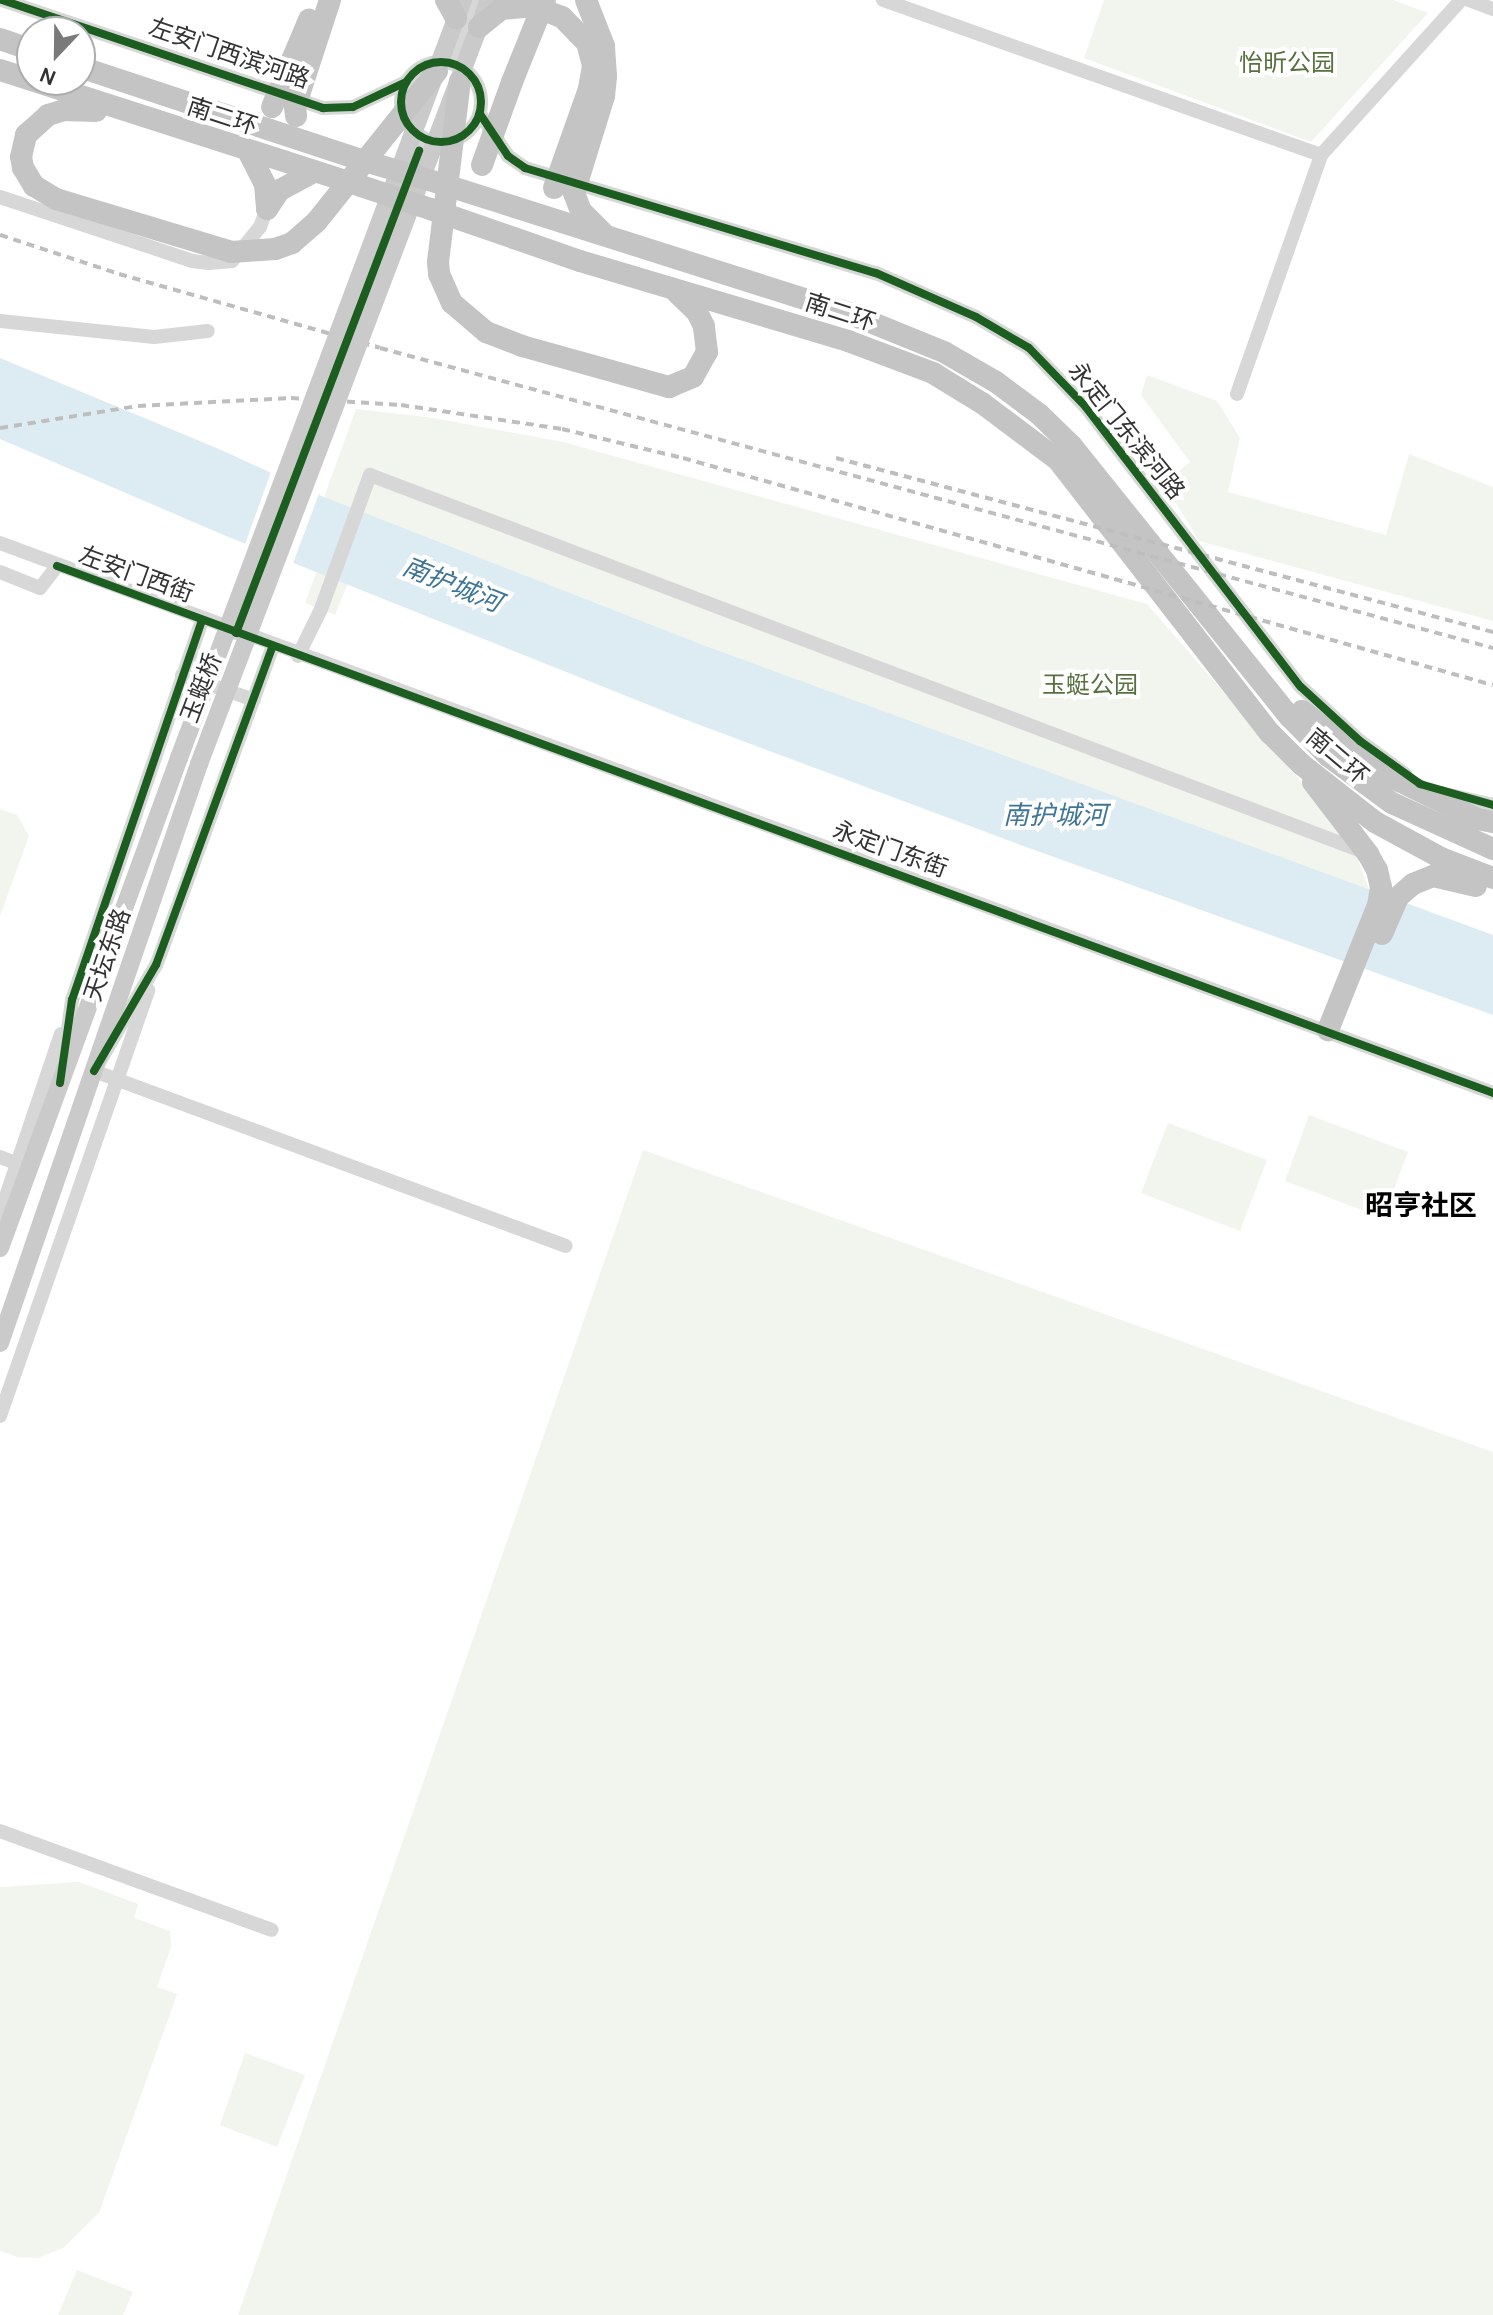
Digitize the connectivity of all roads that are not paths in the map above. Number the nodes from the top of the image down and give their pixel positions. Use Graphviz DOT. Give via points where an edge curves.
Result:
graph roads {
  1 [pos="2,0"];
  2 [pos="317,0"];
  3 [pos="330,0"];
  4 [pos="477,0"];
  5 [pos="489,0"];
  6 [pos="545,0"];
  7 [pos="586,0"];
  8 [pos="883,0"];
  9 [pos="1461,0"];
  10 [pos="1469,0"];
  11 [pos="455,6"];
  12 [pos="916,6"];
  13 [pos="1493,9"];
  14 [pos="479,27"];
  15 [pos="456,53"];
  16 [pos="439,66"];
  17 [pos="0,70"];
  18 [pos="96,72"];
  19 [pos="462,75"];
  20 [pos="406,82"];
  21 [pos="121,111"];
  22 [pos="480,114"];
  23 [pos="240,121"];
  24 [pos="414,133"];
  25 [pos="436,142"];
  26 [pos="312,144"];
  27 [pos="419,151"];
  28 [pos="249,153"];
  29 [pos="1321,155"];
  30 [pos="482,165"];
  31 [pos="314,172"];
  32 [pos="449,186"];
  33 [pos="564,190"];
  34 [pos="0,197"];
  35 [pos="495,201"];
  36 [pos="267,209"];
  37 [pos="615,241"];
  38 [pos="674,289"];
  39 [pos="0,321"];
  40 [pos="208,331"];
  41 [pos="1237,394"];
  42 [pos="0,543"];
  43 [pos="57,566"];
  44 [pos="0,572"];
  45 [pos="202,621"];
  46 [pos="236,633"];
  47 [pos="273,646"];
  48 [pos="298,656"];
  49 [pos="1250,666"];
  50 [pos="182,675"];
  51 [pos="254,700"];
  52 [pos="179,758"];
  53 [pos="199,764"];
  54 [pos="1301,764"];
  55 [pos="1493,805"];
  56 [pos="1493,822"];
  57 [pos="1493,849"];
  58 [pos="1372,862"];
  59 [pos="1493,878"];
  60 [pos="1493,890"];
  61 [pos="156,965"];
  62 [pos="1351,993"];
  63 [pos="72,1000"];
  64 [pos="1335,1033"];
  65 [pos="94,1071"];
  66 [pos="119,1080"];
  67 [pos="60,1083"];
  68 [pos="1493,1093"];
  69 [pos="0,1157"];
  70 [pos="23,1166"];
  71 [pos="0,1214"];
  72 [pos="566,1246"];
  73 [pos="0,1248"];
  74 [pos="0,1343"];
  75 [pos="0,1416"];
  76 [pos="0,1831"];
  77 [pos="272,1930"];
  1 -- 20 [label="street, 左安门西滨河路" via="323,108 353,107"];
  2 -- 23 [label="highway, bridge" via="272,107"];
  3 -- 26 [label="highway, bridge" via="295,107 298,125"];
  4 -- 15 [label="street"];
  5 -- 14 [label="main road, 玉蜓桥"];
  6 -- 30 [label="highway, bridge"];
  7 -- 33 [label="highway, bridge" via="604,46 604,96"];
  8 -- 12 [label="street"];
  9 -- 29 [label="street"];
  10 -- 13 [label="street"];
  11 -- 16 [label="main road, 玉蜓桥, bridge"];
  12 -- 29 [label="street"];
  14 -- 19 [label="main road, 玉蜓桥, bridge"];
  14 -- 33 [label="highway, bridge" via="501,9 533,6 562,17 587,43 593,66"];
  15 -- 16 [label="street"];
  15 -- 19 [label="street"];
  16 -- 19 [label="street"];
  16 -- 20 [label="street" via="426,64"];
  16 -- 21 [label="highway, bridge" via="317,221 292,243 245,254 56,199 34,186 23,168 22,146 31,127 64,110"];
  16 -- 52 [label="main road, 玉蜓桥, bridge"];
  17 -- 21 [label="highway, 南二环"];
  18 -- 23 [label="highway, 南二环"];
  19 -- 22 [label="street" via="480,89"];
  19 -- 38 [label="highway, bridge" via="438,262 452,303 486,332 522,346 669,387 693,377 707,352 697,312"];
  19 -- 53 [label="main road, 玉蜓桥, bridge"];
  20 -- 24 [label="street" via="400,103"];
  21 -- 28 [label="highway, 南二环"];
  22 -- 25 [label="street" via="460,138"];
  22 -- 55 [label="street, 永定门东滨河路" via="508,156 525,168 876,273 1006,333 1049,366 1085,406 1301,687 1360,741 1420,784"];
  23 -- 26 [label="highway, 南二环"];
  24 -- 25 [label="street"];
  24 -- 27 [label="street"];
  25 -- 27 [label="street"];
  26 -- 32 [label="highway, 南二环, bridge"];
  27 -- 46 [label="street"];
  28 -- 31 [label="highway, 南二环"];
  28 -- 36 [label="highway" via="265,185"];
  29 -- 41 [label="street"];
  30 -- 32 [label="highway" via="470,186"];
  30 -- 35 [label="highway" via="479,189"];
  31 -- 36 [label="highway" via="280,190"];
  31 -- 38 [label="highway, 南二环, bridge"];
  32 -- 35 [label="highway, 南二环"];
  33 -- 35 [label="highway" via="526,205"];
  33 -- 37 [label="highway" via="595,227"];
  34 -- 36 [label="street" via="209,263 232,261 260,227"];
  35 -- 37 [label="highway, 南二环"];
  37 -- 49 [label="highway, 南二环" via="848,313 944,352 996,382 1071,445"];
  38 -- 54 [label="highway, 南二环" via="848,341 933,373 1023,433 1058,460 1270,733"];
  39 -- 40 [label="street" via="154,337"];
  42 -- 43 [label="street, 左安门西街"];
  43 -- 44 [label="street" via="40,588"];
  43 -- 45 [label="street, 左安门西街"];
  45 -- 46 [label="street, 左安门西街"];
  45 -- 50 [label="street"];
  46 -- 47 [label="street, 永定门东街"];
  47 -- 48 [label="street, 永定门东街"];
  47 -- 51 [label="street"];
  48 -- 58 [label="street" via="370,475"];
  48 -- 64 [label="street, 永定门东街"];
  49 -- 56 [label="highway" via="1379,771"];
  49 -- 57 [label="highway, 南二环" via="1328,756 1392,803"];
  50 -- 51 [label="street"];
  50 -- 63 [label="street"];
  51 -- 61 [label="street"];
  52 -- 67 [label="main road, 天坛东路"];
  53 -- 65 [label="main road, 天坛东路"];
  54 -- 58 [label="highway"];
  54 -- 59 [label="highway, 南二环" via="1375,822 1441,858"];
  58 -- 62 [label="highway" via="1381,887"];
  60 -- 62 [label="highway" via="1433,876 1413,884 1398,897"];
  61 -- 65 [label="street"];
  61 -- 66 [label="street"];
  62 -- 64 [label="highway"];
  63 -- 67 [label="street"];
  63 -- 70 [label="street"];
  64 -- 68 [label="street, 永定门东街"];
  65 -- 66 [label="street"];
  65 -- 74 [label="main road, 天坛东路"];
  66 -- 72 [label="street"];
  66 -- 75 [label="street"];
  67 -- 70 [label="main road, 天坛东路"];
  69 -- 70 [label="street"];
  70 -- 71 [label="street"];
  70 -- 73 [label="main road, 天坛东路"];
  76 -- 77 [label="street"];
}
